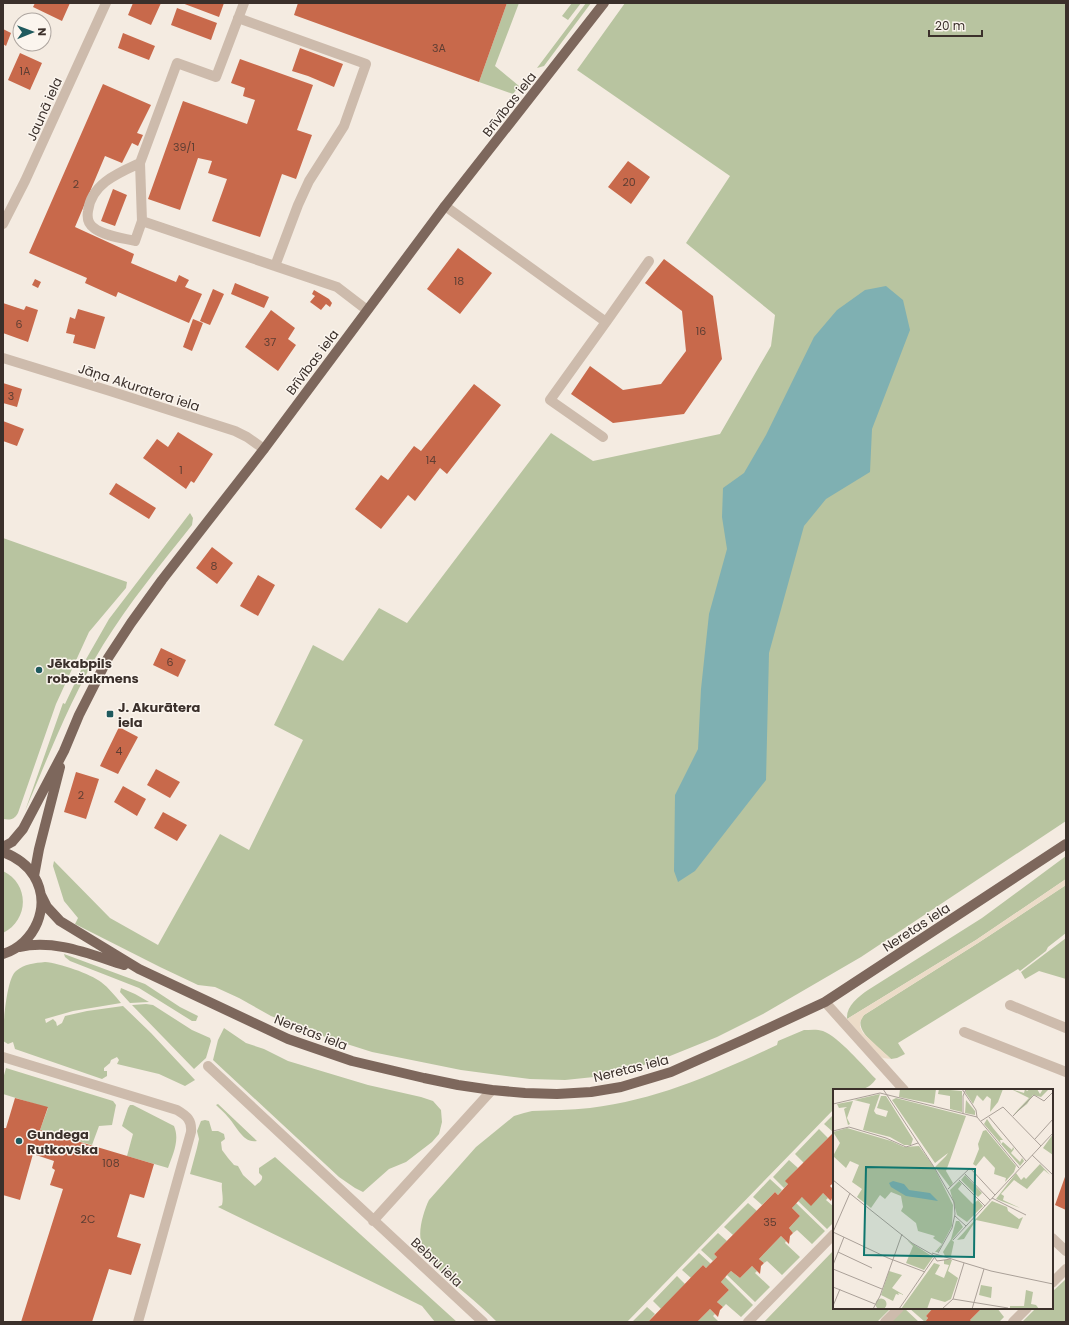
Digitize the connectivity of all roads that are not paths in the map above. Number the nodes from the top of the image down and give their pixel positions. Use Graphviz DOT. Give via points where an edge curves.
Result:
graph roads {
  1 [pos="106,3"];
  2 [pos="244,3"];
  3 [pos="604,3"];
  4 [pos="238,18"];
  5 [pos="140,163"];
  6 [pos="445,206"];
  7 [pos="142,221"];
  8 [pos="3,224"];
  9 [pos="649,261"];
  10 [pos="275,266"];
  11 [pos="367,310"];
  12 [pos="606,322"];
  13 [pos="3,358"];
  14 [pos="603,437"];
  15 [pos="264,449"];
  16 [pos="64,751"];
  17 [pos="1066,844"];
  18 [pos="3,847"];
  19 [pos="3,852"];
  20 [pos="34,876"];
  21 [pos="41,895"];
  22 [pos="8,954"];
  23 [pos="139,969"];
  24 [pos="825,1002"];
  25 [pos="1010,1005"];
  26 [pos="1066,1028"];
  27 [pos="964,1032"];
  28 [pos="3,1057"];
  29 [pos="208,1066"];
  30 [pos="1066,1072"];
  31 [pos="903,1089"];
  32 [pos="492,1090"];
  33 [pos="373,1221"];
  34 [pos="833,1235"];
  35 [pos="1053,1239"];
  36 [pos="1066,1250"];
  37 [pos="1066,1269"];
  38 [pos="1053,1282"];
  39 [pos="898,1309"];
  40 [pos="1026,1309"];
  41 [pos="138,1322"];
  42 [pos="483,1322"];
  43 [pos="748,1322"];
  44 [pos="885,1322"];
  45 [pos="1013,1322"];
  1 -- 8 [label="street, Jaunā iela"];
  2 -- 4 [label="street"];
  3 -- 6 [label="main road, Brīvības iela"];
  4 -- 5 [label="street" via="216,77 177,63"];
  4 -- 10 [label="street" via="366,64 344,126 309,181"];
  5 -- 7 [label="street"];
  5 -- 7 [label="street" via="118,172 105,181 91,199 87,216 93,228 135,241"];
  6 -- 11 [label="main road, Brīvības iela"];
  6 -- 12 [label="street"];
  7 -- 10 [label="street"];
  9 -- 12 [label="street"];
  10 -- 11 [label="street" via="337,287"];
  11 -- 15 [label="main road, Brīvības iela"];
  12 -- 14 [label="street" via="550,400"];
  13 -- 15 [label="street, Jāņa Akuratera iela" via="235,432"];
  15 -- 16 [label="main road, Brīvības iela" via="131,623 108,658"];
  16 -- 18 [label="main road" via="23,829 12,842"];
  16 -- 20 [label="main road"];
  17 -- 24 [label="main road, Neretas iela"];
  19 -- 20 [label="main road" via="21,861"];
  20 -- 21 [label="main road"];
  21 -- 22 [label="main road" via="40,915 32,934"];
  21 -- 23 [label="main road" via="47,907 60,921"];
  22 -- 23 [label="main road" via="41,945 62,946"];
  23 -- 32 [label="main road, Neretas iela" via="281,1035 332,1055 424,1078"];
  24 -- 31 [label="street"];
  24 -- 32 [label="main road, Neretas iela" via="703,1059 621,1087 591,1092 549,1093"];
  25 -- 26 [label="street"];
  27 -- 30 [label="street"];
  28 -- 41 [label="street" via="177,1110 191,1122 191,1132"];
  29 -- 33 [label="street, Bebru iela"];
  32 -- 33 [label="street"];
  33 -- 42 [label="street, Bebru iela"];
  34 -- 43 [label="street"];
  35 -- 36 [label="street"];
  37 -- 38 [label="street"];
  39 -- 44 [label="street"];
  40 -- 45 [label="street"];
}
